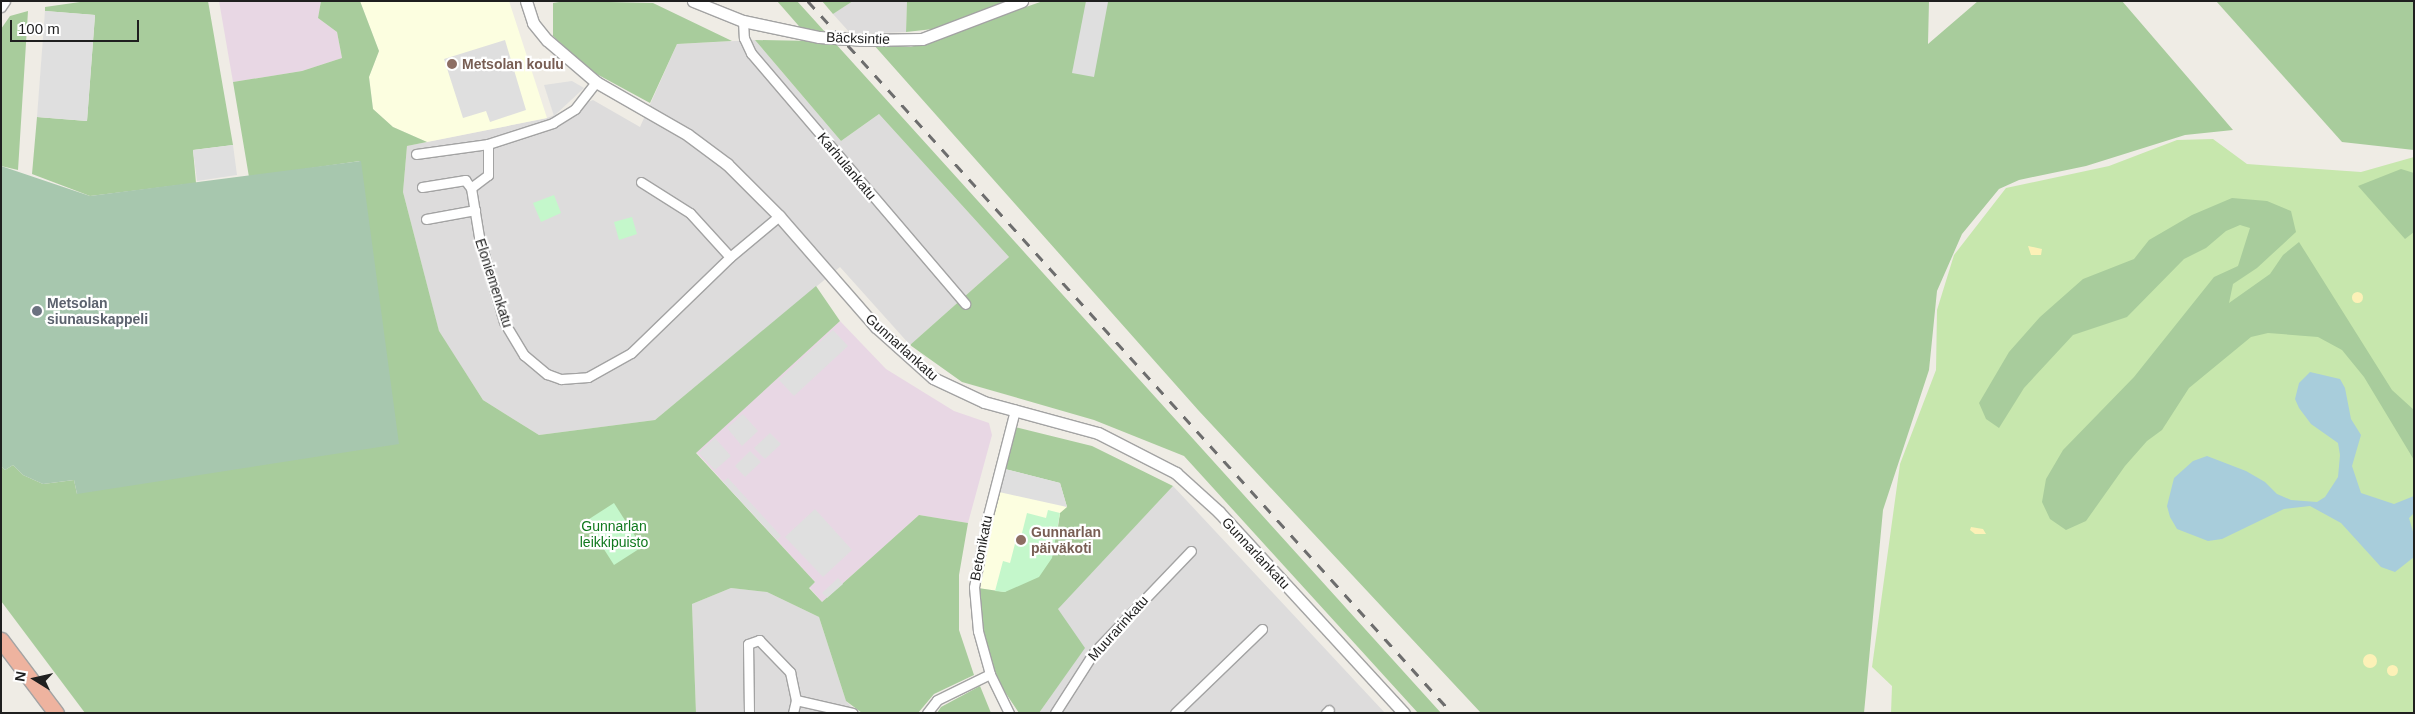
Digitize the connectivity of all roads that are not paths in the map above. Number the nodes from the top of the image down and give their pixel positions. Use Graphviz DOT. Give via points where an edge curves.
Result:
graph roads {
  1 [pos="5,1"];
  2 [pos="526,1"];
  3 [pos="693,1"];
  4 [pos="1022,1"];
  5 [pos="1,7"];
  6 [pos="743,21"];
  7 [pos="596,82"];
  8 [pos="488,144"];
  9 [pos="416,154"];
  10 [pos="641,182"];
  11 [pos="422,187"];
  12 [pos="471,188"];
  13 [pos="475,210"];
  14 [pos="779,216"];
  15 [pos="426,219"];
  16 [pos="730,257"];
  17 [pos="965,304"];
  18 [pos="1015,410"];
  19 [pos="1191,550"];
  20 [pos="1262,630"];
  21 [pos="1,640"];
  22 [pos="990,674"];
  23 [pos="796,700"];
  24 [pos="56,713"];
  25 [pos="749,713"];
  26 [pos="793,713"];
  27 [pos="853,713"];
  28 [pos="926,713"];
  29 [pos="1009,713"];
  30 [pos="1054,713"];
  31 [pos="1175,713"];
  32 [pos="1404,713"];
  1 -- 5 [label="street"];
  2 -- 7 [label="street, Gunnarlankatu" via="533,23 547,40"];
  3 -- 6 [label="street, Bäcksintie"];
  4 -- 6 [label="street, Bäcksintie" via="922,39 842,39"];
  6 -- 17 [label="street, Karhulankatu" via="744,38 751,53"];
  7 -- 8 [label="street" via="575,109 553,123"];
  7 -- 14 [label="street, Gunnarlankatu" via="688,135 727,164"];
  8 -- 9 [label="street"];
  8 -- 12 [label="street" via="488,175"];
  10 -- 16 [label="street" via="690,213"];
  11 -- 12 [label="street" via="465,180"];
  12 -- 13 [label="street, Eloniemenkatu"];
  13 -- 15 [label="street"];
  13 -- 16 [label="street, Eloniemenkatu" via="479,237 504,322 524,355 547,374 561,379 588,377 631,353"];
  14 -- 16 [label="street, Eloniemenkatu"];
  14 -- 18 [label="street, Gunnarlankatu" via="876,327 924,371 967,396"];
  18 -- 22 [label="street, Betonikatu" via="987,519 974,587 978,630"];
  18 -- 32 [label="street, Gunnarlankatu" via="1098,433 1176,473 1219,512"];
  19 -- 30 [label="street, Muurarinkatu" via="1094,652"];
  20 -- 31 [label="street"];
  21 -- 24 [label="highway"];
  22 -- 28 [label="street" via="937,700"];
  22 -- 29 [label="street, Betonikatu"];
  23 -- 25 [label="street" via="790,672 759,640 753,641 748,644"];
  23 -- 26 [label="street"];
  23 -- 27 [label="street"];
}
